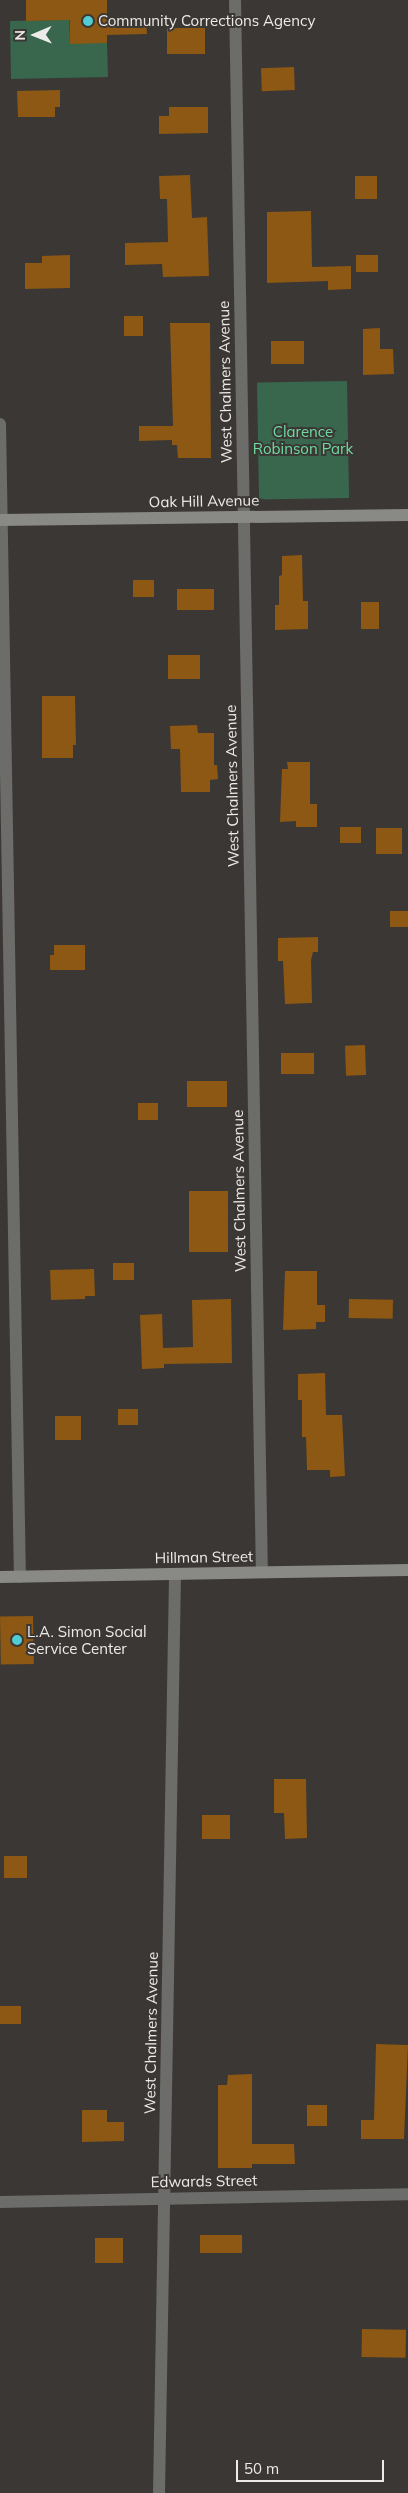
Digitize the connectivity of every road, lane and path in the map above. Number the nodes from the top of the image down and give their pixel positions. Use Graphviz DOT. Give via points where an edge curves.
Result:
graph roads {
  1 [pos="235,0"];
  2 [pos="0,424"];
  3 [pos="408,515"];
  4 [pos="244,517"];
  5 [pos="1,520"];
  6 [pos="408,1570"];
  7 [pos="262,1572"];
  8 [pos="175,1574"];
  9 [pos="20,1577"];
  10 [pos="0,1578"];
  11 [pos="408,2194"];
  12 [pos="165,2198"];
  13 [pos="0,2202"];
  14 [pos="160,2493"];
  1 -- 4 [label="street, West Chalmers Avenue"];
  2 -- 5 [label="street"];
  3 -- 4 [label="street, Oak Hill Avenue"];
  4 -- 5 [label="street, Oak Hill Avenue"];
  4 -- 7 [label="street, West Chalmers Avenue"];
  5 -- 9 [label="street"];
  6 -- 7 [label="street, Hillman Street"];
  7 -- 8 [label="street, Hillman Street"];
  8 -- 9 [label="street, Hillman Street"];
  8 -- 12 [label="street, West Chalmers Avenue"];
  9 -- 10 [label="street, Hillman Street"];
  11 -- 12 [label="street, Edwards Street"];
  12 -- 13 [label="street, Edwards Street"];
  12 -- 14 [label="street, West Chalmers Avenue"];
}
